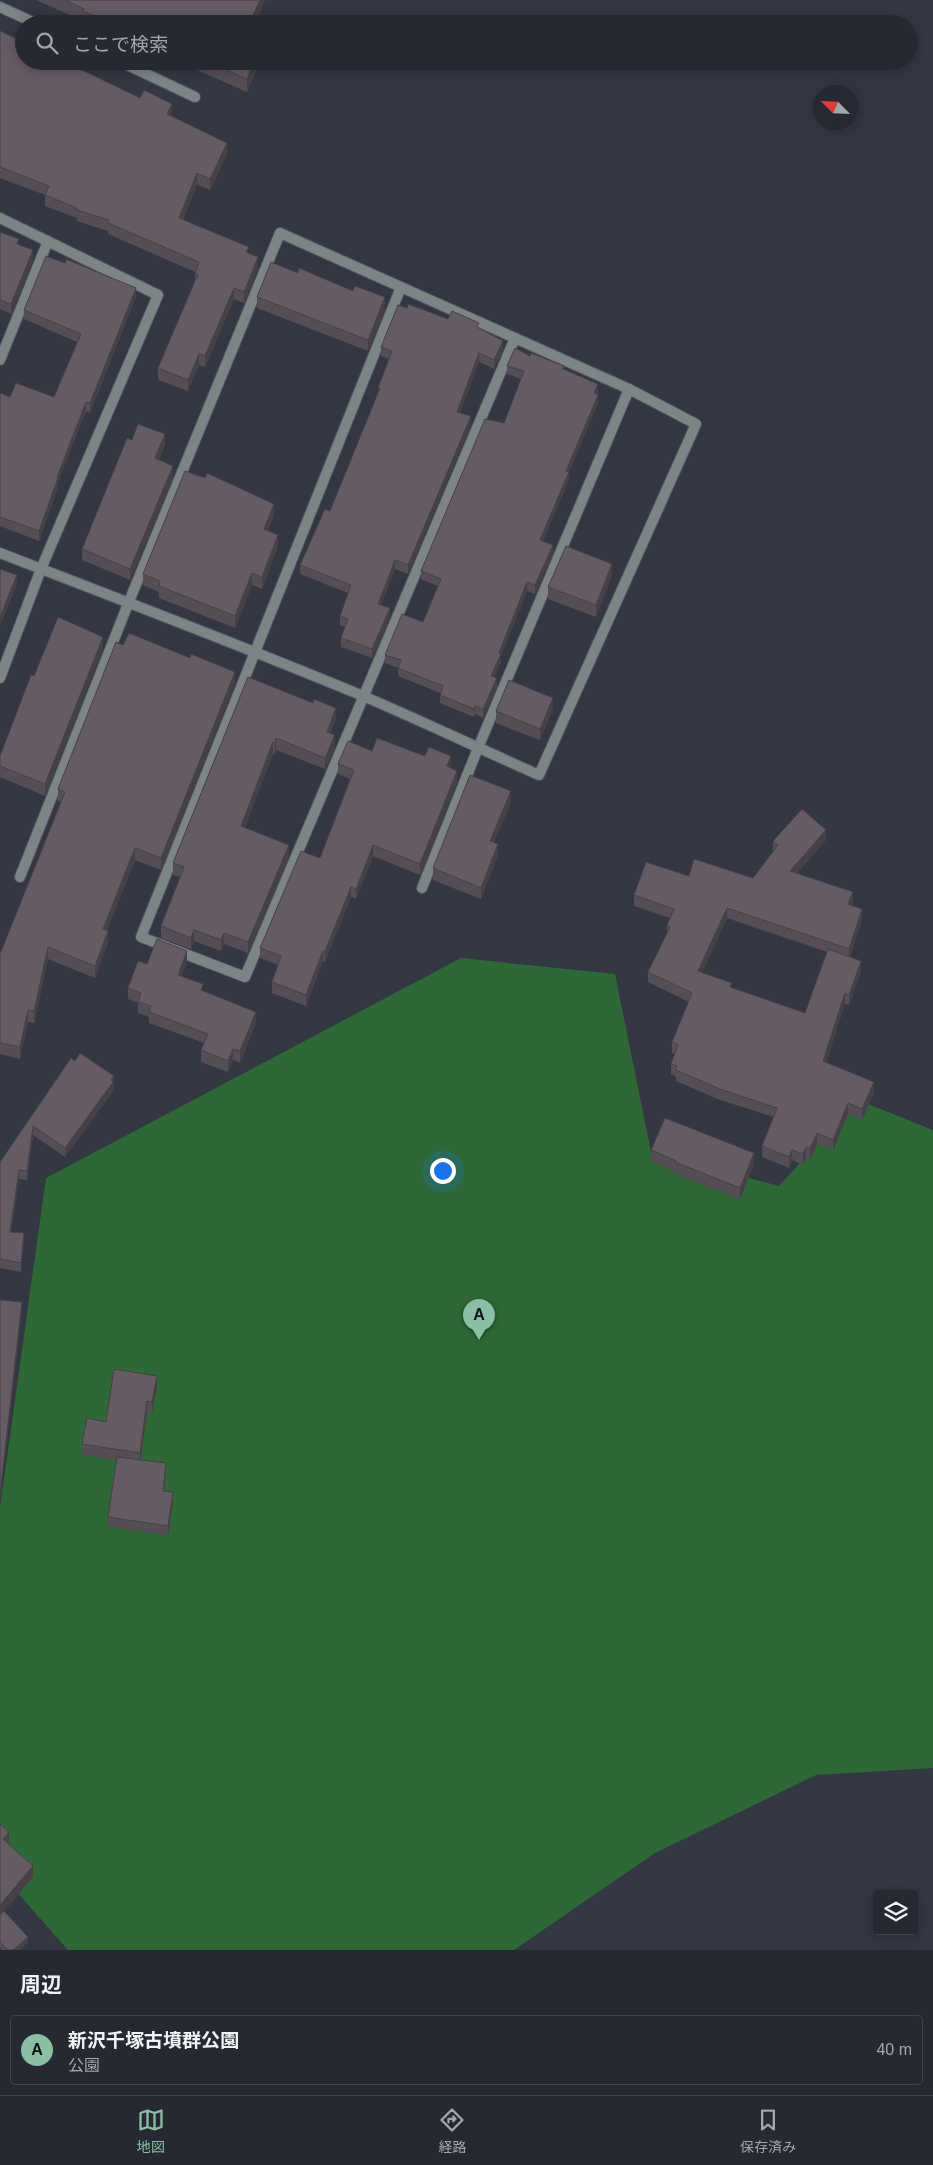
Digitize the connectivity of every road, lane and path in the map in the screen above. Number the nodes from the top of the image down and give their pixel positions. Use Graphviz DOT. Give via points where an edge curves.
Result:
graph roads {
  1 [pos="0,7"];
  2 [pos="17,15"];
  3 [pos="139,70"];
  4 [pos="195,96"];
  5 [pos="0,218"];
  6 [pos="48,241"];
  7 [pos="401,287"];
  8 [pos="516,338"];
  9 [pos="0,360"];
  10 [pos="629,389"];
  11 [pos="0,553"];
  12 [pos="41,569"];
  13 [pos="128,604"];
  14 [pos="254,653"];
  15 [pos="0,678"];
  16 [pos="364,696"];
  17 [pos="478,748"];
  18 [pos="20,877"];
  19 [pos="422,888"];
  1 -- 2 [label="street"];
  3 -- 4 [label="street"];
  5 -- 6 [label="street"];
  6 -- 9 [label="street"];
  6 -- 12 [label="street" via="158,295"];
  7 -- 8 [label="street"];
  7 -- 13 [label="street" via="280,233"];
  7 -- 14 [label="street"];
  8 -- 10 [label="street"];
  8 -- 16 [label="street"];
  10 -- 17 [label="street"];
  10 -- 17 [label="street" via="696,424 539,775"];
  11 -- 12 [label="street"];
  12 -- 13 [label="street"];
  12 -- 15 [label="street"];
  13 -- 14 [label="street"];
  13 -- 18 [label="street"];
  14 -- 16 [label="street"];
  14 -- 16 [label="street" via="140,937 245,977"];
  16 -- 17 [label="street"];
  17 -- 19 [label="street"];
}
